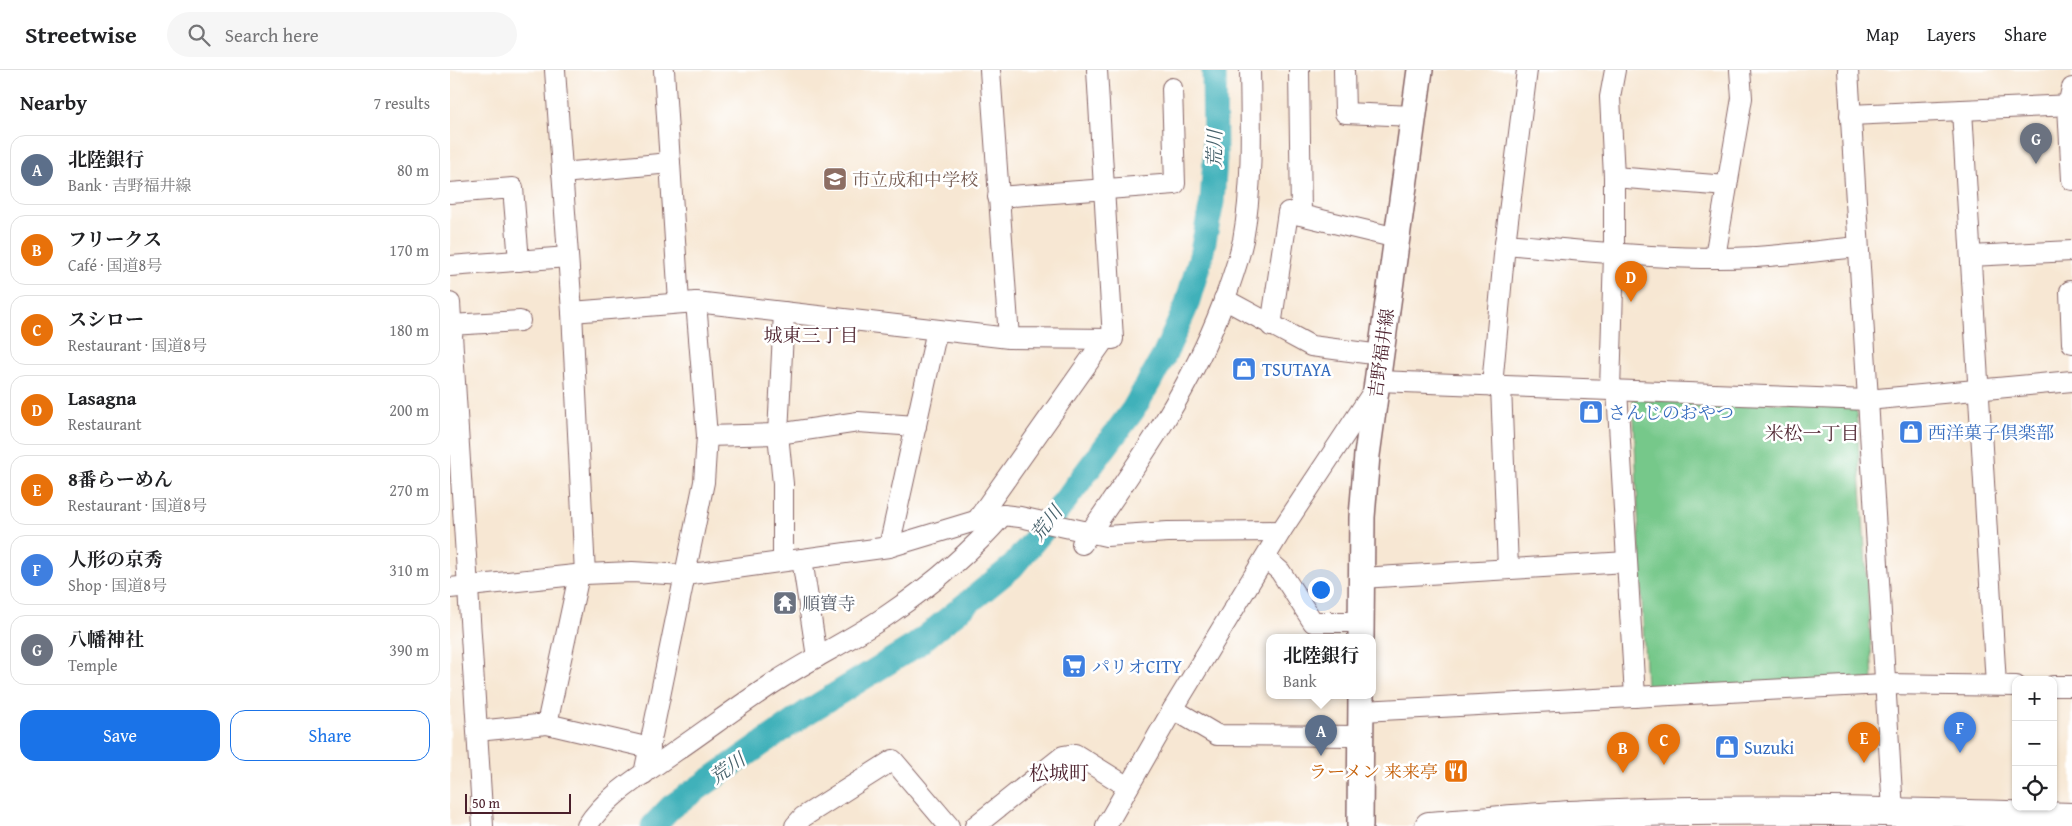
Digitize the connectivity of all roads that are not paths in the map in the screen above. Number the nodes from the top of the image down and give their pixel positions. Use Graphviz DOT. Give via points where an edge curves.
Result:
graph roads {
  1 [pos="555,70"];
  2 [pos="664,70"];
  3 [pos="990,70"];
  4 [pos="1097,70"];
  5 [pos="1250,70"];
  6 [pos="1299,70"];
  7 [pos="1344,70"];
  8 [pos="1420,70"];
  9 [pos="1527,70"];
  10 [pos="1615,70"];
  11 [pos="1740,70"];
  12 [pos="1848,70"];
  13 [pos="1172,88"];
  14 [pos="2071,100"];
  15 [pos="1962,110"];
  16 [pos="1850,115"];
  17 [pos="1413,116"];
  18 [pos="670,163"];
  19 [pos="562,173"];
  20 [pos="1614,176"];
  21 [pos="2072,180"];
  22 [pos="1727,186"];
  23 [pos="1104,190"];
  24 [pos="450,193"];
  25 [pos="998,198"];
  26 [pos="1301,215"];
  27 [pos="1397,238"];
  28 [pos="1505,244"];
  29 [pos="1858,247"];
  30 [pos="2072,251"];
  31 [pos="1614,253"];
  32 [pos="1971,256"];
  33 [pos="568,257"];
  34 [pos="1715,257"];
  35 [pos="519,260"];
  36 [pos="450,266"];
  37 [pos="2070,290"];
  38 [pos="1224,299"];
  39 [pos="687,302"];
  40 [pos="450,303"];
  41 [pos="572,312"];
  42 [pos="784,312"];
  43 [pos="520,321"];
  44 [pos="451,325"];
  45 [pos="1271,326"];
  46 [pos="937,330"];
  47 [pos="1009,338"];
  48 [pos="1104,340"];
  49 [pos="2072,343"];
  50 [pos="1381,355"];
  51 [pos="2072,380"];
  52 [pos="1377,383"];
  53 [pos="1496,386"];
  54 [pos="1979,389"];
  55 [pos="1614,390"];
  56 [pos="1867,400"];
  57 [pos="916,426"];
  58 [pos="778,434"];
  59 [pos="707,436"];
  60 [pos="1012,516"];
  61 [pos="977,520"];
  62 [pos="1281,531"];
  63 [pos="1086,535"];
  64 [pos="889,547"];
  65 [pos="1265,558"];
  66 [pos="793,560"];
  67 [pos="1627,562"];
  68 [pos="1508,569"];
  69 [pos="582,575"];
  70 [pos="685,575"];
  71 [pos="1361,578"];
  72 [pos="459,587"];
  73 [pos="1361,630"];
  74 [pos="817,657"];
  75 [pos="1884,684"];
  76 [pos="2006,686"];
  77 [pos="2057,686"];
  78 [pos="2072,686"];
  79 [pos="1635,697"];
  80 [pos="1362,703"];
  81 [pos="1173,709"];
  82 [pos="547,724"];
  83 [pos="477,731"];
  84 [pos="1361,736"];
  85 [pos="650,748"];
  86 [pos="644,774"];
  87 [pos="1128,787"];
  88 [pos="1893,811"];
  89 [pos="2072,817"];
  90 [pos="483,826"];
  91 [pos="587,826"];
  92 [pos="795,826"];
  93 [pos="949,826"];
  94 [pos="975,826"];
  95 [pos="1106,826"];
  96 [pos="1360,826"];
  97 [pos="1430,826"];
  1 -- 19 [label="street"];
  2 -- 18 [label="street"];
  3 -- 25 [label="street"];
  4 -- 23 [label="street"];
  5 -- 38 [label="street" via="1248,206 1242,242"];
  6 -- 26 [label="street"];
  7 -- 17 [label="street" via="1345,113"];
  8 -- 17 [label="main road, 吉野福井線"];
  9 -- 28 [label="street"];
  10 -- 20 [label="street" via="1610,97"];
  11 -- 22 [label="street" via="1742,98"];
  12 -- 16 [label="street"];
  13 -- 23 [label="street" via="1175,184"];
  14 -- 15 [label="street"];
  14 -- 21 [label="street"];
  15 -- 16 [label="street"];
  15 -- 32 [label="street"];
  16 -- 29 [label="street"];
  17 -- 27 [label="main road, 吉野福井線"];
  18 -- 19 [label="street"];
  18 -- 39 [label="street"];
  19 -- 33 [label="street"];
  20 -- 22 [label="street"];
  20 -- 31 [label="street"];
  22 -- 34 [label="street"];
  23 -- 25 [label="street"];
  23 -- 48 [label="street" via="1113,339"];
  24 -- 35 [label="street" via="513,188"];
  25 -- 47 [label="street"];
  26 -- 27 [label="street"];
  26 -- 45 [label="street" via="1288,212"];
  27 -- 50 [label="main road, 吉野福井線"];
  28 -- 31 [label="street"];
  28 -- 53 [label="street"];
  29 -- 34 [label="street" via="1755,257"];
  29 -- 56 [label="street"];
  30 -- 32 [label="street"];
  31 -- 34 [label="street"];
  31 -- 55 [label="street"];
  32 -- 54 [label="street"];
  33 -- 35 [label="street"];
  33 -- 41 [label="street"];
  35 -- 36 [label="street"];
  37 -- 49 [label="street"];
  38 -- 45 [label="street"];
  38 -- 63 [label="street" via="1202,355 1175,406"];
  39 -- 41 [label="street"];
  39 -- 42 [label="street"];
  39 -- 59 [label="street"];
  40 -- 44 [label="street"];
  41 -- 69 [label="street"];
  42 -- 46 [label="street"];
  42 -- 58 [label="street"];
  43 -- 44 [label="street"];
  44 -- 72 [label="street"];
  45 -- 50 [label="street" via="1311,346"];
  46 -- 47 [label="street"];
  46 -- 57 [label="street"];
  47 -- 48 [label="street"];
  48 -- 61 [label="street"];
  50 -- 52 [label="main road, 吉野福井線"];
  51 -- 54 [label="street"];
  52 -- 53 [label="street"];
  52 -- 62 [label="street"];
  52 -- 71 [label="main road, 吉野福井線" via="1367,455"];
  53 -- 55 [label="street"];
  53 -- 68 [label="street"];
  54 -- 56 [label="street"];
  54 -- 76 [label="street"];
  55 -- 56 [label="street"];
  55 -- 67 [label="street"];
  56 -- 75 [label="street"];
  57 -- 58 [label="street" via="858,422"];
  57 -- 64 [label="street"];
  58 -- 59 [label="street"];
  58 -- 66 [label="street"];
  59 -- 70 [label="street" via="704,482"];
  60 -- 61 [label="street"];
  60 -- 63 [label="street"];
  60 -- 74 [label="street" via="941,577 891,613"];
  61 -- 64 [label="street"];
  62 -- 63 [label="street"];
  62 -- 65 [label="street"];
  64 -- 66 [label="street"];
  65 -- 73 [label="street" via="1280,571 1314,622"];
  65 -- 81 [label="street"];
  66 -- 70 [label="street"];
  66 -- 74 [label="street"];
  67 -- 68 [label="street"];
  67 -- 79 [label="street"];
  68 -- 71 [label="street"];
  69 -- 70 [label="street" via="632,572"];
  69 -- 72 [label="street"];
  69 -- 82 [label="street"];
  70 -- 85 [label="street"];
  71 -- 73 [label="main road, 吉野福井線"];
  72 -- 83 [label="street"];
  74 -- 86 [label="street" via="773,683"];
  75 -- 76 [label="street"];
  75 -- 79 [label="street"];
  75 -- 88 [label="street"];
  77 -- 78 [label="street"];
  79 -- 80 [label="street"];
  80 -- 84 [label="main road"];
  81 -- 84 [label="street" via="1216,735"];
  81 -- 87 [label="street"];
  82 -- 83 [label="street"];
  82 -- 85 [label="street"];
  83 -- 90 [label="street"];
  84 -- 96 [label="main road"];
  85 -- 86 [label="street"];
  86 -- 91 [label="street" via="595,813"];
  87 -- 94 [label="street" via="1075,754 1063,756"];
  87 -- 95 [label="street"];
  88 -- 89 [label="highway"];
  88 -- 97 [label="highway" via="1591,814"];
  92 -- 93 [label="street" via="803,817 893,760"];
}
